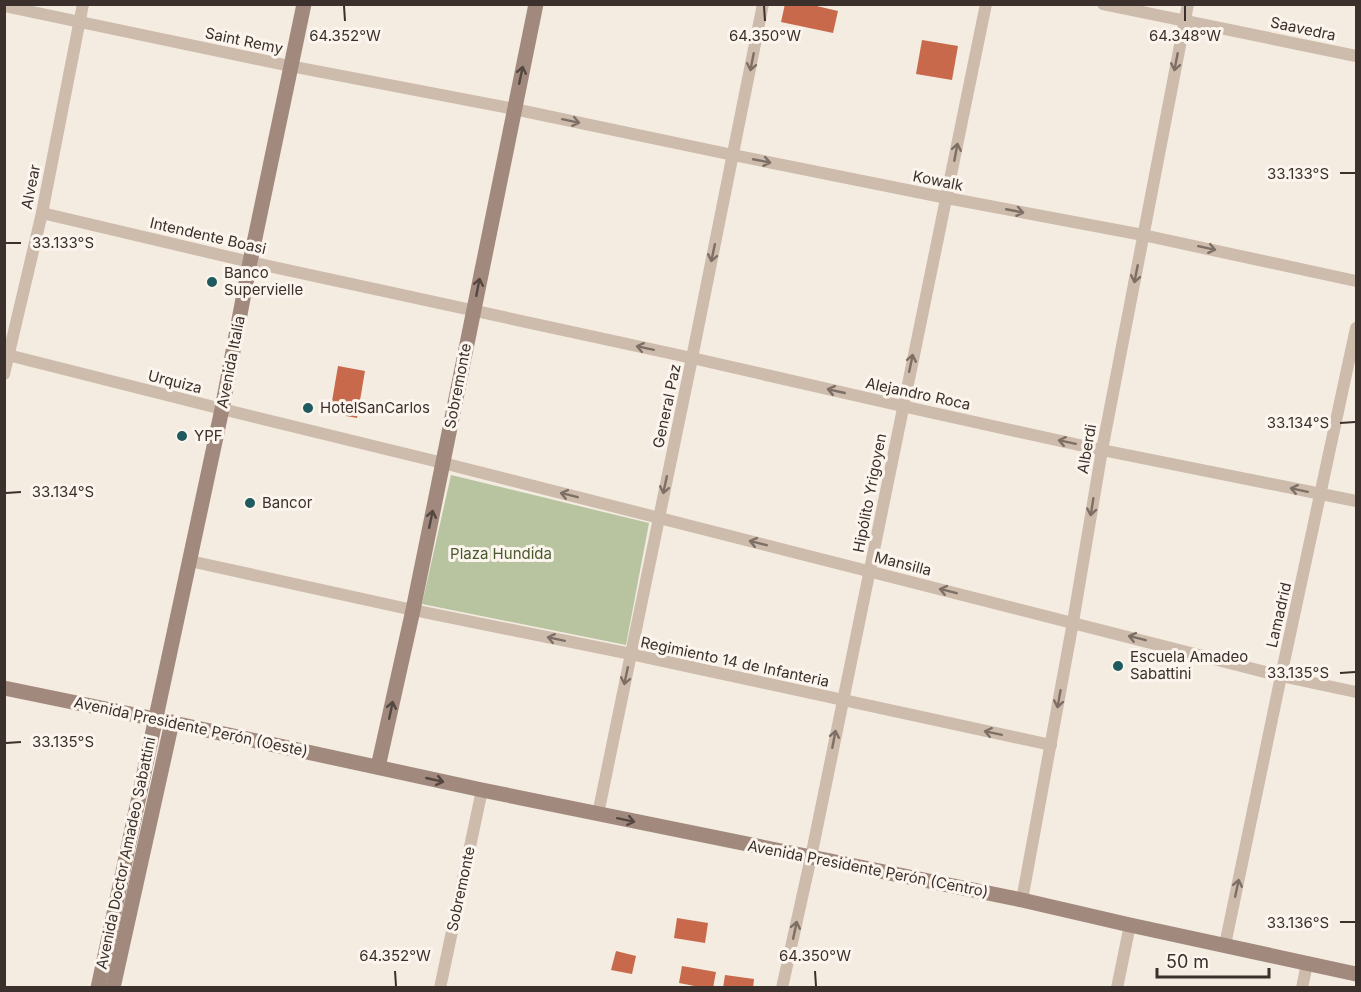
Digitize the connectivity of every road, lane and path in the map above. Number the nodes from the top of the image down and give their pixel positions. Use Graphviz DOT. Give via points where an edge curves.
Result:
graph roads {
  1 [pos="83,4"];
  2 [pos="304,4"];
  3 [pos="536,4"];
  4 [pos="763,4"];
  5 [pos="986,4"];
  6 [pos="1103,4"];
  7 [pos="1188,4"];
  8 [pos="4,6"];
  9 [pos="1184,20"];
  10 [pos="80,22"];
  11 [pos="1356,56"];
  12 [pos="290,66"];
  13 [pos="514,109"];
  14 [pos="733,155"];
  15 [pos="946,198"];
  16 [pos="42,213"];
  17 [pos="1143,235"];
  18 [pos="250,262"];
  19 [pos="1356,281"];
  20 [pos="474,310"];
  21 [pos="1356,328"];
  22 [pos="7,354"];
  23 [pos="692,358"];
  24 [pos="4,374"];
  25 [pos="902,406"];
  26 [pos="222,409"];
  27 [pos="1101,450"];
  28 [pos="443,463"];
  29 [pos="1321,494"];
  30 [pos="1356,501"];
  31 [pos="659,518"];
  32 [pos="190,561"];
  33 [pos="870,571"];
  34 [pos="412,610"];
  35 [pos="1073,622"];
  36 [pos="631,654"];
  37 [pos="1281,676"];
  38 [pos="4,688"];
  39 [pos="1356,693"];
  40 [pos="842,701"];
  41 [pos="155,719"];
  42 [pos="172,722"];
  43 [pos="1051,745"];
  44 [pos="378,767"];
  45 [pos="482,790"];
  46 [pos="598,814"];
  47 [pos="811,858"];
  48 [pos="1022,900"];
  49 [pos="1130,925"];
  50 [pos="1225,945"];
  51 [pos="1307,964"];
  52 [pos="1356,974"];
  53 [pos="98,987"];
  54 [pos="113,987"];
  55 [pos="440,987"];
  56 [pos="782,987"];
  57 [pos="1117,987"];
  58 [pos="1302,987"];
  1 -- 10 [label="street, Alvear"];
  2 -- 12 [label="main road, Avenida Italia"];
  13 -- 3 [label="main road, Sobremonte, one-way"];
  4 -- 14 [label="street, General Paz, one-way"];
  15 -- 5 [label="street, Hipólito Yrigoyen, one-way"];
  6 -- 9 [label="street, Saavedra"];
  7 -- 9 [label="street, Alberdi"];
  8 -- 10 [label="street, Saint Remy"];
  9 -- 11 [label="street, Saavedra"];
  9 -- 17 [label="street, Alberdi, one-way"];
  10 -- 12 [label="street, Saint Remy"];
  10 -- 16 [label="street, Alvear"];
  12 -- 13 [label="street, Saint Remy"];
  12 -- 18 [label="main road, Avenida Italia"];
  13 -- 14 [label="street, Kowalk, one-way"];
  20 -- 13 [label="main road, Sobremonte, one-way"];
  14 -- 15 [label="street, Kowalk, one-way"];
  14 -- 23 [label="street, General Paz, one-way"];
  15 -- 17 [label="street, Kowalk, one-way"];
  25 -- 15 [label="street, Hipólito Yrigoyen, one-way"];
  16 -- 18 [label="street, Intendente Boasi"];
  16 -- 22 [label="street, Alvear"];
  17 -- 19 [label="street, Kowalk, one-way"];
  17 -- 27 [label="street, Alberdi, one-way"];
  18 -- 20 [label="street, Intendente Boasi"];
  18 -- 26 [label="main road, Avenida Italia"];
  23 -- 20 [label="street, Alejandro Roca, one-way"];
  20 -- 28 [label="main road, Sobremonte"];
  21 -- 29 [label="street, Lamadrid"];
  22 -- 24 [label="street, Alvear"];
  22 -- 26 [label="street, Urquiza"];
  25 -- 23 [label="street, Alejandro Roca, one-way"];
  23 -- 31 [label="street, General Paz, one-way"];
  27 -- 25 [label="street, Alejandro Roca, one-way"];
  25 -- 33 [label="street, Hipólito Yrigoyen"];
  26 -- 28 [label="street, Urquiza"];
  26 -- 32 [label="main road, Avenida Italia"];
  29 -- 27 [label="street, Alejandro Roca, one-way"];
  27 -- 35 [label="street, Alberdi, one-way"];
  31 -- 28 [label="street, Mansilla, one-way"];
  34 -- 28 [label="main road, Sobremonte, one-way"];
  29 -- 30 [label="street, Alejandro Roca"];
  29 -- 37 [label="street, Lamadrid"];
  33 -- 31 [label="street, Mansilla, one-way"];
  31 -- 36 [label="street, General Paz"];
  32 -- 34 [label="street, Regimiento 14 de Infanteria"];
  32 -- 41 [label="main road, Avenida Italia"];
  35 -- 33 [label="street, Mansilla, one-way"];
  33 -- 40 [label="street, Hipólito Yrigoyen"];
  36 -- 34 [label="street, Regimiento 14 de Infanteria, one-way"];
  44 -- 34 [label="main road, Sobremonte, one-way"];
  37 -- 35 [label="street, Mansilla, one-way"];
  35 -- 43 [label="street, Alberdi, one-way"];
  36 -- 40 [label="street, Regimiento 14 de Infanteria"];
  36 -- 46 [label="street, General Paz, one-way"];
  37 -- 39 [label="street, Mansilla"];
  50 -- 37 [label="street, Lamadrid, one-way"];
  38 -- 41 [label="main road, Avenida Presidente Perón (Oeste)"];
  43 -- 40 [label="street, Regimiento 14 de Infanteria, one-way"];
  47 -- 40 [label="street, Hipólito Yrigoyen, one-way"];
  41 -- 42 [label="main road, Avenida Presidente Perón (Oeste)"];
  41 -- 53 [label="main road, Avenida Doctor Amadeo Sabattini"];
  42 -- 44 [label="main road, Avenida Presidente Perón (Oeste)"];
  42 -- 54 [label="main road, Avenida Doctor Amadeo Sabattini"];
  43 -- 48 [label="street, Alberdi"];
  44 -- 45 [label="main road, Avenida Presidente Perón (Centro), one-way"];
  45 -- 46 [label="main road, Avenida Presidente Perón (Centro)"];
  45 -- 55 [label="street, Sobremonte"];
  46 -- 47 [label="main road, Avenida Presidente Perón (Centro), one-way"];
  47 -- 48 [label="main road, Avenida Presidente Perón (Centro)"];
  56 -- 47 [label="street, Hipólito Yrigoyen, one-way"];
  48 -- 49 [label="main road, Avenida Presidente Perón (Centro)"];
  49 -- 50 [label="main road, Avenida Presidente Perón (Centro)"];
  49 -- 57 [label="street"];
  50 -- 51 [label="main road, Avenida Presidente Perón (Centro)"];
  51 -- 52 [label="main road, Avenida Presidente Perón (Centro)"];
  51 -- 58 [label="street"];
}
